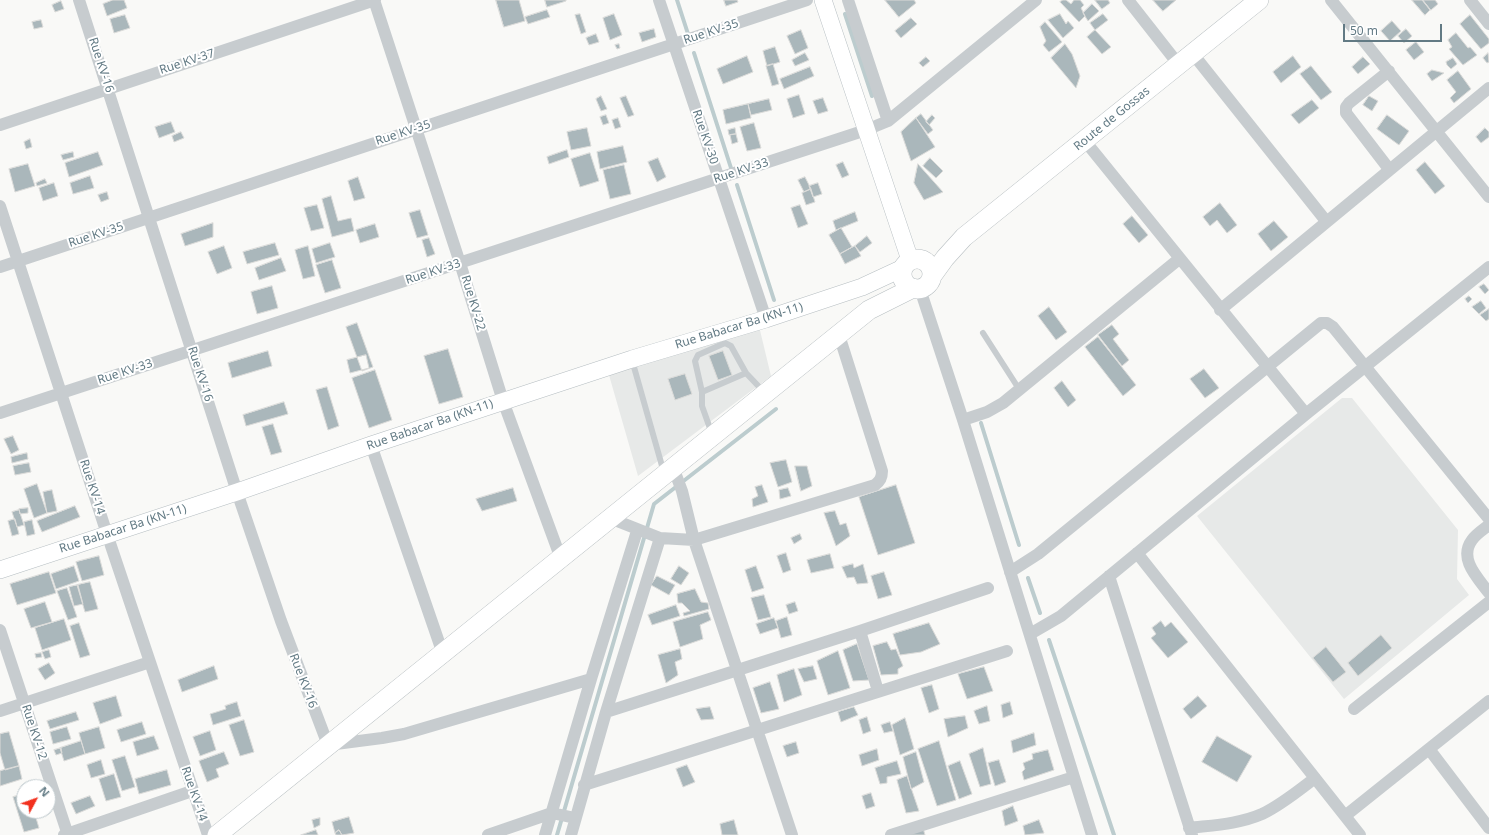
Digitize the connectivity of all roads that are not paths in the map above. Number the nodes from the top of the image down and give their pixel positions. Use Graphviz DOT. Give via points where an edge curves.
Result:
graph roads {
  1 [pos="80,0"];
  2 [pos="375,0"];
  3 [pos="659,0"];
  4 [pos="807,0"];
  5 [pos="823,0"];
  6 [pos="848,0"];
  7 [pos="1036,0"];
  8 [pos="1128,0"];
  9 [pos="1259,0"];
  10 [pos="1331,0"];
  11 [pos="1470,0"];
  12 [pos="1489,24"];
  13 [pos="673,44"];
  14 [pos="1186,59"];
  15 [pos="1389,71"];
  16 [pos="1489,88"];
  17 [pos="108,89"];
  18 [pos="888,121"];
  19 [pos="0,125"];
  20 [pos="416,129"];
  21 [pos="866,130"];
  22 [pos="1436,131"];
  23 [pos="1085,141"];
  24 [pos="1389,169"];
  25 [pos="719,178"];
  26 [pos="1489,197"];
  27 [pos="0,206"];
  28 [pos="149,217"];
  29 [pos="1326,222"];
  30 [pos="964,237"];
  31 [pos="1179,259"];
  32 [pos="18,261"];
  33 [pos="460,263"];
  34 [pos="908,265"];
  35 [pos="0,267"];
  36 [pos="1489,267"];
  37 [pos="922,284"];
  38 [pos="862,287"];
  39 [pos="887,288"];
  40 [pos="870,310"];
  41 [pos="1220,310"];
  42 [pos="766,319"];
  43 [pos="983,333"];
  44 [pos="839,335"];
  45 [pos="192,350"];
  46 [pos="632,359"];
  47 [pos="1267,367"];
  48 [pos="1365,367"];
  49 [pos="746,373"];
  50 [pos="1019,389"];
  51 [pos="702,392"];
  52 [pos="62,393"];
  53 [pos="766,394"];
  54 [pos="503,401"];
  55 [pos="0,413"];
  56 [pos="1306,414"];
  57 [pos="963,420"];
  58 [pos="712,436"];
  59 [pos="371,445"];
  60 [pos="671,472"];
  61 [pos="237,492"];
  62 [pos="612,519"];
  63 [pos="1489,519"];
  64 [pos="1489,525"];
  65 [pos="640,532"];
  66 [pos="107,534"];
  67 [pos="657,537"];
  68 [pos="694,540"];
  69 [pos="1137,553"];
  70 [pos="561,559"];
  71 [pos="0,570"];
  72 [pos="1010,572"];
  73 [pos="1109,576"];
  74 [pos="988,588"];
  75 [pos="1489,593"];
  76 [pos="1489,602"];
  77 [pos="0,630"];
  78 [pos="860,631"];
  79 [pos="1030,634"];
  80 [pos="1007,651"];
  81 [pos="443,654"];
  82 [pos="150,662"];
  83 [pos="738,670"];
  84 [pos="590,679"];
  85 [pos="878,692"];
  86 [pos="1489,701"];
  87 [pos="25,703"];
  88 [pos="1354,710"];
  89 [pos="0,711"];
  90 [pos="606,712"];
  91 [pos="758,730"];
  92 [pos="328,745"];
  93 [pos="1429,749"];
  94 [pos="1074,776"];
  95 [pos="1315,778"];
  96 [pos="584,785"];
  97 [pos="192,791"];
  98 [pos="563,815"];
  99 [pos="1345,816"];
  100 [pos="1489,828"];
  101 [pos="1191,831"];
  102 [pos="67,835"];
  103 [pos="208,835"];
  104 [pos="217,835"];
  105 [pos="488,835"];
  106 [pos="545,835"];
  107 [pos="571,835"];
  108 [pos="792,835"];
  109 [pos="891,835"];
  110 [pos="1092,835"];
  111 [pos="1360,835"];
  1 -- 17 [label="street, Rue KV-16"];
  2 -- 17 [label="street, Rue KV-37"];
  2 -- 20 [label="street, Rue KV-22"];
  3 -- 13 [label="street, Rue KV-30"];
  4 -- 13 [label="street, Rue KV-35"];
  5 -- 21 [label="street"];
  6 -- 18 [label="street"];
  7 -- 18 [label="street, Rue KV-33"];
  8 -- 14 [label="street"];
  9 -- 14 [label="main road, Route de Gossas"];
  10 -- 15 [label="street"];
  11 -- 12 [label="street"];
  13 -- 20 [label="street, Rue KV-35"];
  13 -- 25 [label="street, Rue KV-30"];
  14 -- 23 [label="main road, Route de Gossas"];
  14 -- 29 [label="street"];
  15 -- 22 [label="street"];
  15 -- 24 [label="street" via="1346,108 1346,113"];
  16 -- 22 [label="street"];
  17 -- 19 [label="street, Rue KV-37"];
  17 -- 28 [label="street, Rue KV-16"];
  18 -- 21 [label="street, Rue KV-33"];
  20 -- 28 [label="street, Rue KV-35"];
  20 -- 33 [label="street, Rue KV-22"];
  21 -- 25 [label="street, Rue KV-33"];
  21 -- 34 [label="street"];
  22 -- 24 [label="street"];
  22 -- 26 [label="street"];
  23 -- 30 [label="main road, Route de Gossas"];
  23 -- 31 [label="street"];
  24 -- 29 [label="street"];
  25 -- 33 [label="street, Rue KV-33"];
  25 -- 42 [label="street, Rue KV-30"];
  27 -- 32 [label="street, Rue KV-14"];
  28 -- 32 [label="street, Rue KV-35"];
  28 -- 45 [label="street, Rue KV-16"];
  29 -- 41 [label="street"];
  30 -- 34 [label="main road"];
  30 -- 37 [label="main road"];
  31 -- 41 [label="street"];
  31 -- 50 [label="street"];
  32 -- 35 [label="street, Rue KV-35"];
  32 -- 52 [label="street, Rue KV-14"];
  33 -- 45 [label="street, Rue KV-33"];
  33 -- 54 [label="street, Rue KV-22"];
  34 -- 37 [label="main road" via="905,282"];
  34 -- 37 [label="main road" via="929,264"];
  34 -- 38 [label="street"];
  34 -- 39 [label="main road"];
  36 -- 48 [label="street"];
  37 -- 40 [label="main road"];
  37 -- 57 [label="street"];
  38 -- 39 [label="street"];
  38 -- 42 [label="street, Rue Babacar Ba (KN-11)"];
  39 -- 40 [label="main road"];
  40 -- 44 [label="main road"];
  41 -- 47 [label="street"];
  42 -- 46 [label="street, Rue Babacar Ba (KN-11)"];
  43 -- 50 [label="lane"];
  44 -- 53 [label="main road"];
  44 -- 68 [label="street" via="882,471 879,482"];
  45 -- 52 [label="street, Rue KV-33"];
  45 -- 61 [label="street, Rue KV-16"];
  46 -- 54 [label="street, Rue Babacar Ba (KN-11)"];
  46 -- 60 [label="lane"];
  47 -- 48 [label="street" via="1316,327 1327,323"];
  47 -- 56 [label="street"];
  47 -- 72 [label="street" via="1038,554"];
  48 -- 56 [label="street"];
  48 -- 63 [label="street"];
  49 -- 51 [label="lane"];
  49 -- 51 [label="lane" via="731,346 725,343 698,355 695,361"];
  49 -- 53 [label="lane"];
  50 -- 57 [label="street" via="993,408"];
  51 -- 58 [label="lane" via="702,406"];
  52 -- 55 [label="street, Rue KV-33"];
  52 -- 66 [label="street, Rue KV-14"];
  53 -- 58 [label="main road"];
  54 -- 59 [label="street, Rue Babacar Ba (KN-11)"];
  54 -- 70 [label="street, Rue KV-22"];
  56 -- 69 [label="street"];
  57 -- 72 [label="street"];
  58 -- 60 [label="main road"];
  59 -- 61 [label="street, Rue Babacar Ba (KN-11)"];
  59 -- 81 [label="street"];
  60 -- 62 [label="main road"];
  60 -- 68 [label="street" via="682,490"];
  61 -- 66 [label="street, Rue Babacar Ba (KN-11)"];
  61 -- 92 [label="street, Rue KV-16" via="281,621"];
  62 -- 65 [label="street"];
  62 -- 70 [label="main road"];
  64 -- 75 [label="street" via="1472,539 1468,549 1468,561 1472,571"];
  65 -- 67 [label="street"];
  65 -- 84 [label="street"];
  66 -- 71 [label="street, Rue Babacar Ba (KN-11)"];
  66 -- 82 [label="street, Rue KV-14"];
  67 -- 68 [label="street"];
  67 -- 90 [label="street"];
  68 -- 83 [label="street"];
  69 -- 73 [label="street"];
  69 -- 95 [label="street"];
  70 -- 81 [label="main road"];
  72 -- 79 [label="street"];
  73 -- 79 [label="street" via="1061,616"];
  73 -- 101 [label="street"];
  74 -- 78 [label="street"];
  76 -- 88 [label="street"];
  77 -- 87 [label="street, Rue KV-12"];
  78 -- 83 [label="street"];
  78 -- 85 [label="street"];
  79 -- 94 [label="street"];
  80 -- 85 [label="street"];
  81 -- 92 [label="main road"];
  82 -- 87 [label="street"];
  82 -- 97 [label="street, Rue KV-14"];
  83 -- 90 [label="street"];
  83 -- 91 [label="street"];
  84 -- 92 [label="street" via="404,734"];
  84 -- 98 [label="street"];
  85 -- 91 [label="street"];
  86 -- 93 [label="street"];
  87 -- 89 [label="street"];
  87 -- 102 [label="street, Rue KV-12"];
  90 -- 96 [label="street"];
  91 -- 96 [label="street"];
  91 -- 108 [label="street"];
  92 -- 104 [label="main road"];
  93 -- 99 [label="street"];
  93 -- 100 [label="street"];
  94 -- 109 [label="street"];
  94 -- 110 [label="street"];
  95 -- 99 [label="street"];
  95 -- 101 [label="street" via="1279,805 1262,814"];
  96 -- 98 [label="street"];
  97 -- 102 [label="street"];
  97 -- 103 [label="street, Rue KV-14"];
  98 -- 105 [label="street"];
  98 -- 106 [label="street"];
  98 -- 107 [label="street"];
  99 -- 111 [label="street"];
}
